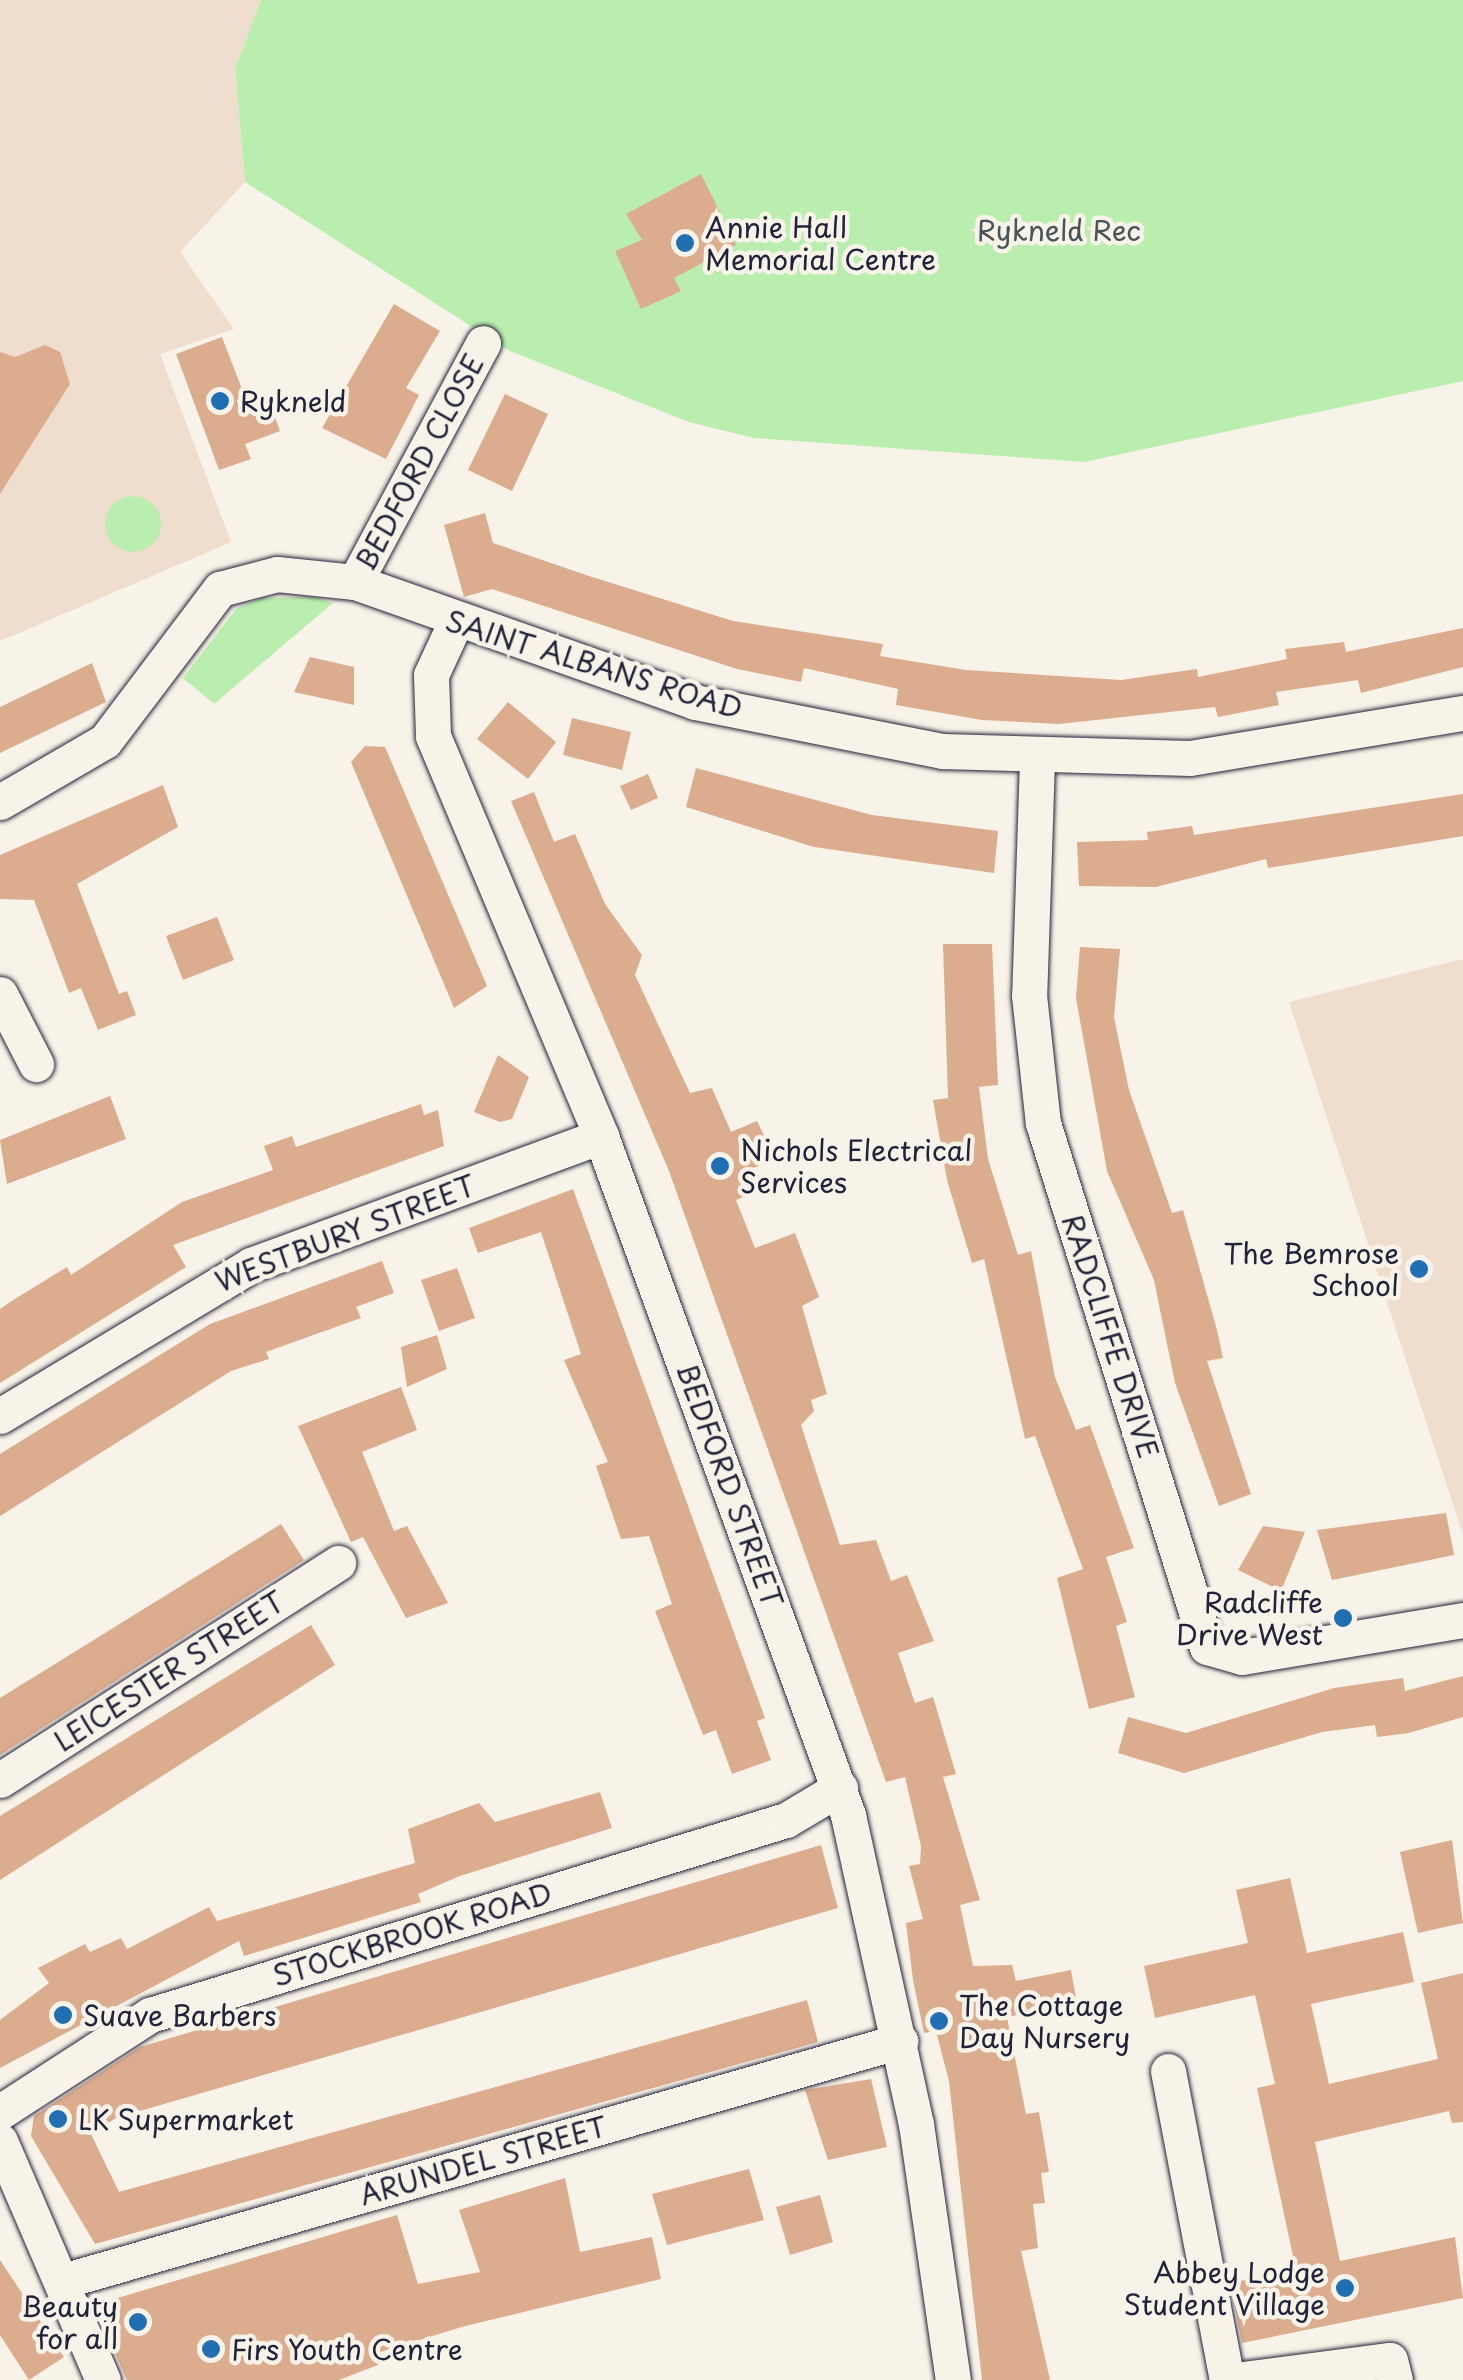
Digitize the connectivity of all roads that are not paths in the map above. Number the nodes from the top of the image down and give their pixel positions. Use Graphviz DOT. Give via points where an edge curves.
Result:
graph roads {
  1 [pos="482,343"];
  2 [pos="354,582"];
  3 [pos="455,623"];
  4 [pos="1463,713"];
  5 [pos="1036,760"];
  6 [pos="0,802"];
  7 [pos="0,994"];
  8 [pos="36,1064"];
  9 [pos="600,1136"];
  10 [pos="0,1416"];
  11 [pos="338,1563"];
  12 [pos="1463,1620"];
  13 [pos="0,1780"];
  14 [pos="840,1788"];
  15 [pos="900,2041"];
  16 [pos="1168,2071"];
  17 [pos="0,2112"];
  18 [pos="6,2162"];
  19 [pos="66,2280"];
  20 [pos="103,2380"];
  21 [pos="953,2380"];
  22 [pos="1227,2380"];
  23 [pos="1235,2380"];
  24 [pos="1395,2380"];
  1 -- 2 [label="street, BEDFORD CLOSE"];
  2 -- 3 [label="street, SAINT ALBANS ROAD"];
  2 -- 6 [label="street, SAINT ALBANS ROAD" via="278,574 220,589 105,741"];
  3 -- 5 [label="street, SAINT ALBANS ROAD" via="695,702 850,736"];
  3 -- 9 [label="street, BEDFORD STREET" via="431,674 433,736"];
  4 -- 5 [label="street, SAINT ALBANS ROAD" via="1277,749"];
  5 -- 12 [label="street, RADCLIFFE DRIVE" via="1029,976 1043,1123 1207,1647 1242,1656"];
  7 -- 8 [label="street"];
  9 -- 10 [label="street, WESTBURY STREET" via="251,1265"];
  9 -- 14 [label="street, BEDFORD STREET"];
  11 -- 13 [label="street, LEICESTER STREET"];
  14 -- 15 [label="street, BEDFORD STREET"];
  14 -- 17 [label="street, STOCKBROOK ROAD" via="786,1820 150,2015 91,2045"];
  15 -- 19 [label="street, ARUNDEL STREET"];
  15 -- 21 [label="street, BEDFORD STREET"];
  16 -- 22 [label="street"];
  18 -- 19 [label="street"];
  19 -- 20 [label="street"];
  23 -- 24 [label="street" via="1390,2360"];
}
